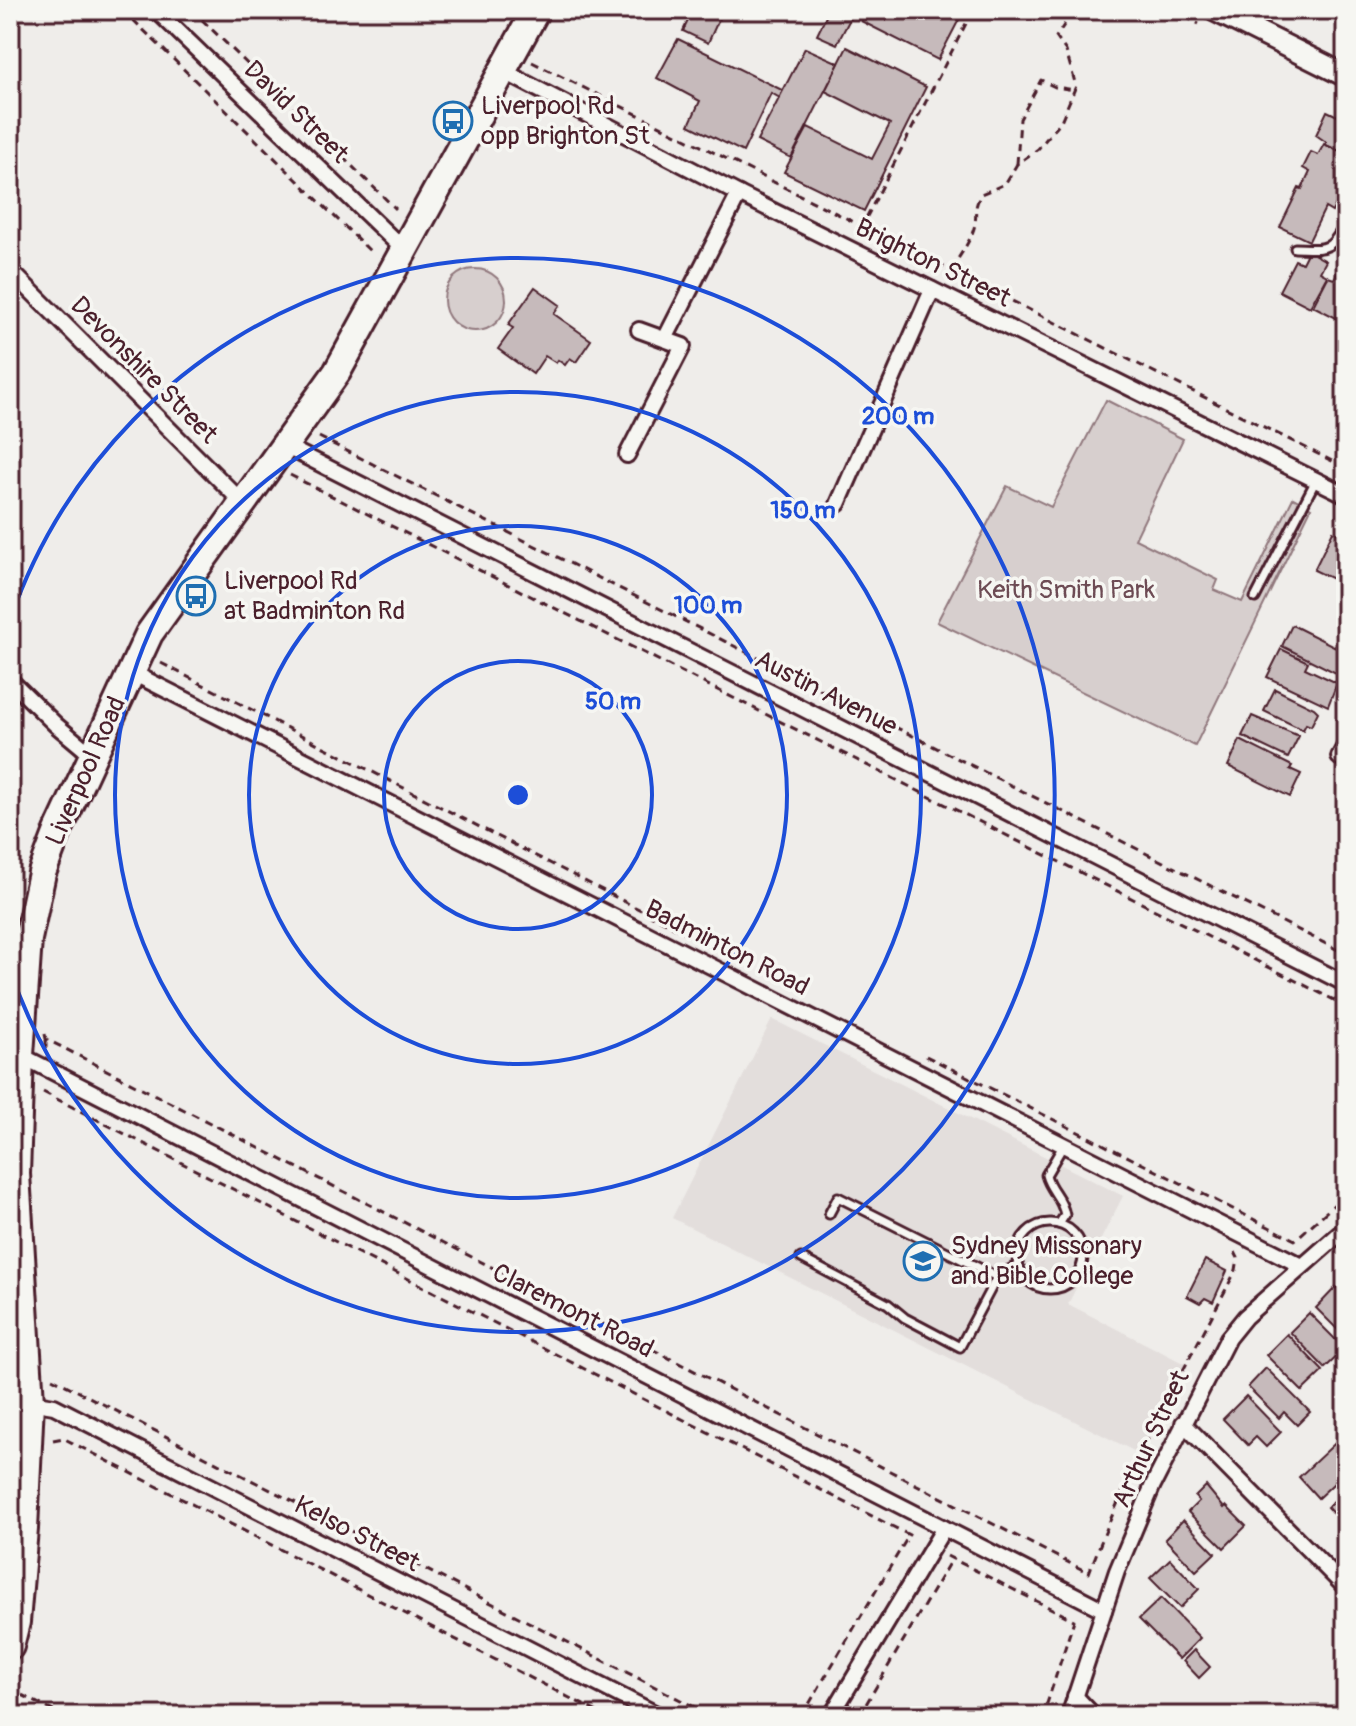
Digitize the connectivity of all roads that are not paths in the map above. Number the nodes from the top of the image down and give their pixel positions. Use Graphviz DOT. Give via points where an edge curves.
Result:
graph roads {
  1 [pos="156,10"];
  2 [pos="536,10"];
  3 [pos="1214,10"];
  4 [pos="501,70"];
  5 [pos="1346,76"];
  6 [pos="739,194"];
  7 [pos="1346,222"];
  8 [pos="1295,248"];
  9 [pos="403,249"];
  10 [pos="10,270"];
  11 [pos="932,290"];
  12 [pos="639,330"];
  13 [pos="665,339"];
  14 [pos="285,446"];
  15 [pos="627,455"];
  16 [pos="1316,480"];
  17 [pos="1346,495"];
  18 [pos="243,503"];
  19 [pos="838,504"];
  20 [pos="1255,598"];
  21 [pos="131,672"];
  22 [pos="10,680"];
  23 [pos="93,756"];
  24 [pos="1346,984"];
  25 [pos="25,1050"];
  26 [pos="1063,1146"];
  27 [pos="13,1178"];
  28 [pos="829,1214"];
  29 [pos="1059,1224"];
  30 [pos="1346,1228"];
  31 [pos="801,1258"];
  32 [pos="1018,1265"];
  33 [pos="1302,1266"];
  34 [pos="997,1277"];
  35 [pos="17,1289"];
  36 [pos="30,1402"];
  37 [pos="1183,1423"];
  38 [pos="944,1528"];
  39 [pos="1346,1588"];
  40 [pos="1104,1610"];
  41 [pos="10,1646"];
  42 [pos="1075,1696"];
  43 [pos="660,1716"];
  44 [pos="831,1716"];
  45 [pos="1069,1716"];
  46 [pos="1094,1716"];
  1 -- 9 [label="street, David Street"];
  2 -- 4 [label="highway, Liverpool Road"];
  3 -- 5 [label="street"];
  4 -- 6 [label="street, Brighton Street"];
  4 -- 9 [label="highway, Liverpool Road"];
  6 -- 11 [label="street, Brighton Street"];
  6 -- 13 [label="street"];
  7 -- 8 [label="lane" via="1327,249"];
  9 -- 14 [label="highway, Liverpool Road" via="337,372"];
  10 -- 18 [label="street, Devonshire Street"];
  11 -- 16 [label="street, Brighton Street"];
  11 -- 19 [label="street"];
  12 -- 13 [label="street"];
  13 -- 15 [label="street" via="683,346"];
  14 -- 18 [label="highway, Liverpool Road"];
  14 -- 24 [label="street, Austin Avenue"];
  16 -- 17 [label="street, Brighton Street"];
  16 -- 20 [label="lane"];
  18 -- 21 [label="highway, Liverpool Road" via="163,612"];
  21 -- 23 [label="highway, Liverpool Road"];
  21 -- 26 [label="street, Badminton Road"];
  22 -- 23 [label="street"];
  23 -- 25 [label="highway, Liverpool Road" via="42,873 28,939"];
  25 -- 27 [label="highway, Liverpool Road"];
  25 -- 38 [label="street, Claremont Road"];
  26 -- 29 [label="lane" via="1046,1175 1062,1201 1065,1215"];
  26 -- 33 [label="street, Badminton Road"];
  27 -- 35 [label="highway, Liverpool Road"];
  28 -- 34 [label="lane" via="838,1197"];
  29 -- 32 [label="lane" via="1046,1223 1026,1232 1019,1243"];
  29 -- 32 [label="lane" via="1081,1245 1076,1275 1067,1283 1042,1288 1031,1283"];
  30 -- 33 [label="street, Arthur Street"];
  31 -- 34 [label="lane" via="960,1347"];
  32 -- 34 [label="lane"];
  33 -- 37 [label="street, Arthur Street" via="1228,1338"];
  35 -- 36 [label="highway, Liverpool Road"];
  36 -- 41 [label="highway, Liverpool Road" via="24,1529"];
  36 -- 43 [label="street, Kelso Street" via="54,1406"];
  37 -- 39 [label="street"];
  37 -- 40 [label="street, Arthur Street"];
  38 -- 40 [label="street, Claremont Road"];
  38 -- 44 [label="street"];
  40 -- 42 [label="street, Arthur Street"];
  42 -- 45 [label="street, Arthur Street"];
  42 -- 46 [label="street"];
}
